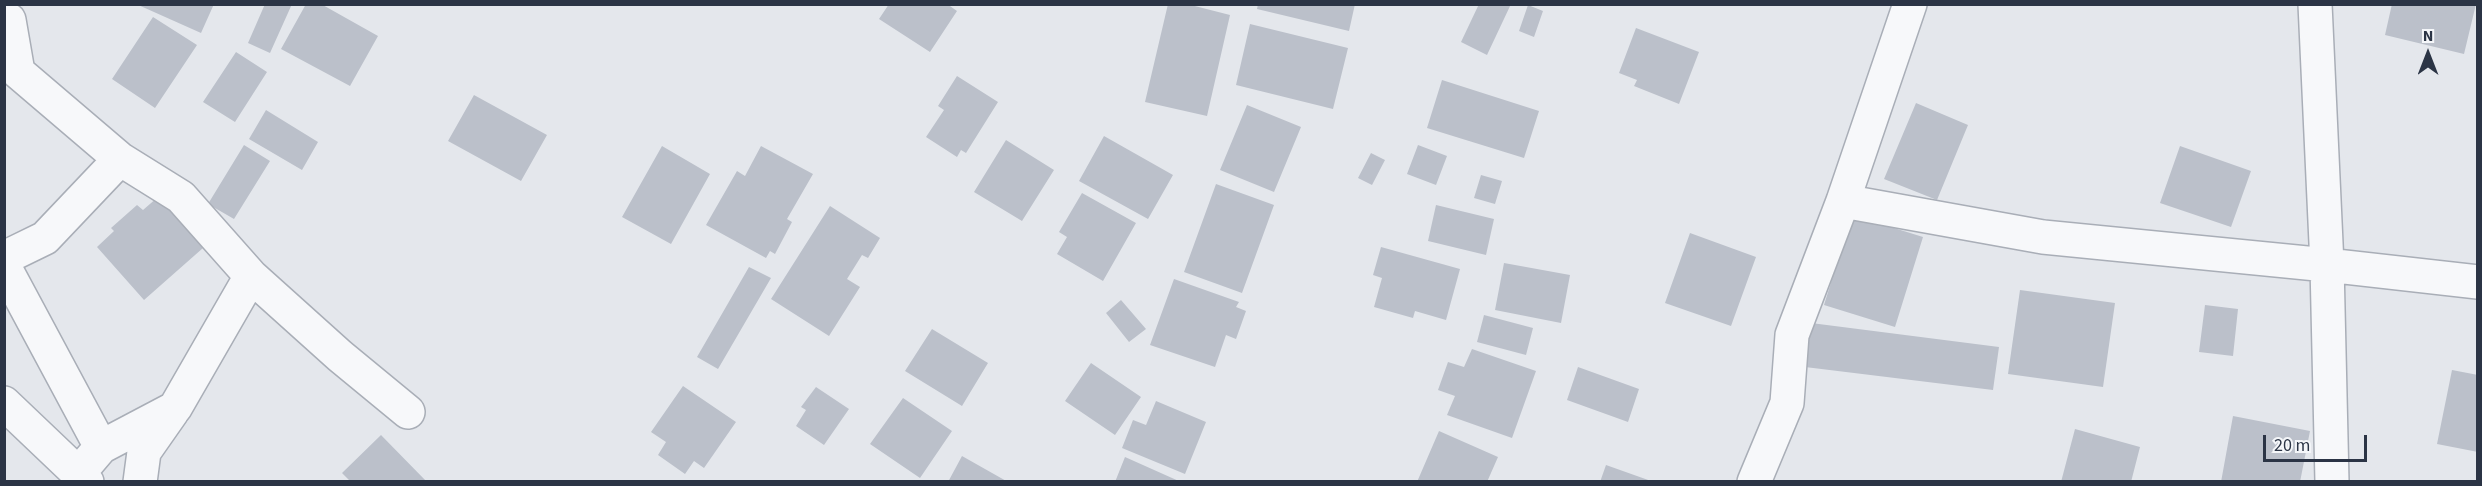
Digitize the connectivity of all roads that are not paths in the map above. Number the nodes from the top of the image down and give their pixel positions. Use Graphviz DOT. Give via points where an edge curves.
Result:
graph roads {
  1 [pos="1910,4"];
  2 [pos="2315,4"];
  3 [pos="10,18"];
  4 [pos="120,159"];
  5 [pos="1843,201"];
  6 [pos="4,258"];
  7 [pos="2327,265"];
  8 [pos="4,266"];
  9 [pos="251,276"];
  10 [pos="2478,282"];
  11 [pos="4,403"];
  12 [pos="175,408"];
  13 [pos="408,412"];
  14 [pos="100,447"];
  15 [pos="83,478"];
  16 [pos="140,482"];
  17 [pos="1754,482"];
  18 [pos="2332,482"];
  1 -- 5 [label="street"];
  2 -- 7 [label="street"];
  3 -- 4 [label="street" via="18,72"];
  4 -- 6 [label="street" via="45,238"];
  4 -- 9 [label="street" via="181,197"];
  5 -- 7 [label="street" via="2043,237"];
  5 -- 17 [label="street" via="1792,335 1786,403"];
  7 -- 10 [label="street"];
  7 -- 18 [label="street"];
  8 -- 14 [label="street"];
  9 -- 12 [label="street"];
  9 -- 13 [label="street"];
  11 -- 15 [label="street"];
  12 -- 14 [label="street"];
  12 -- 16 [label="street" via="144,452"];
  14 -- 15 [label="street"];
}
